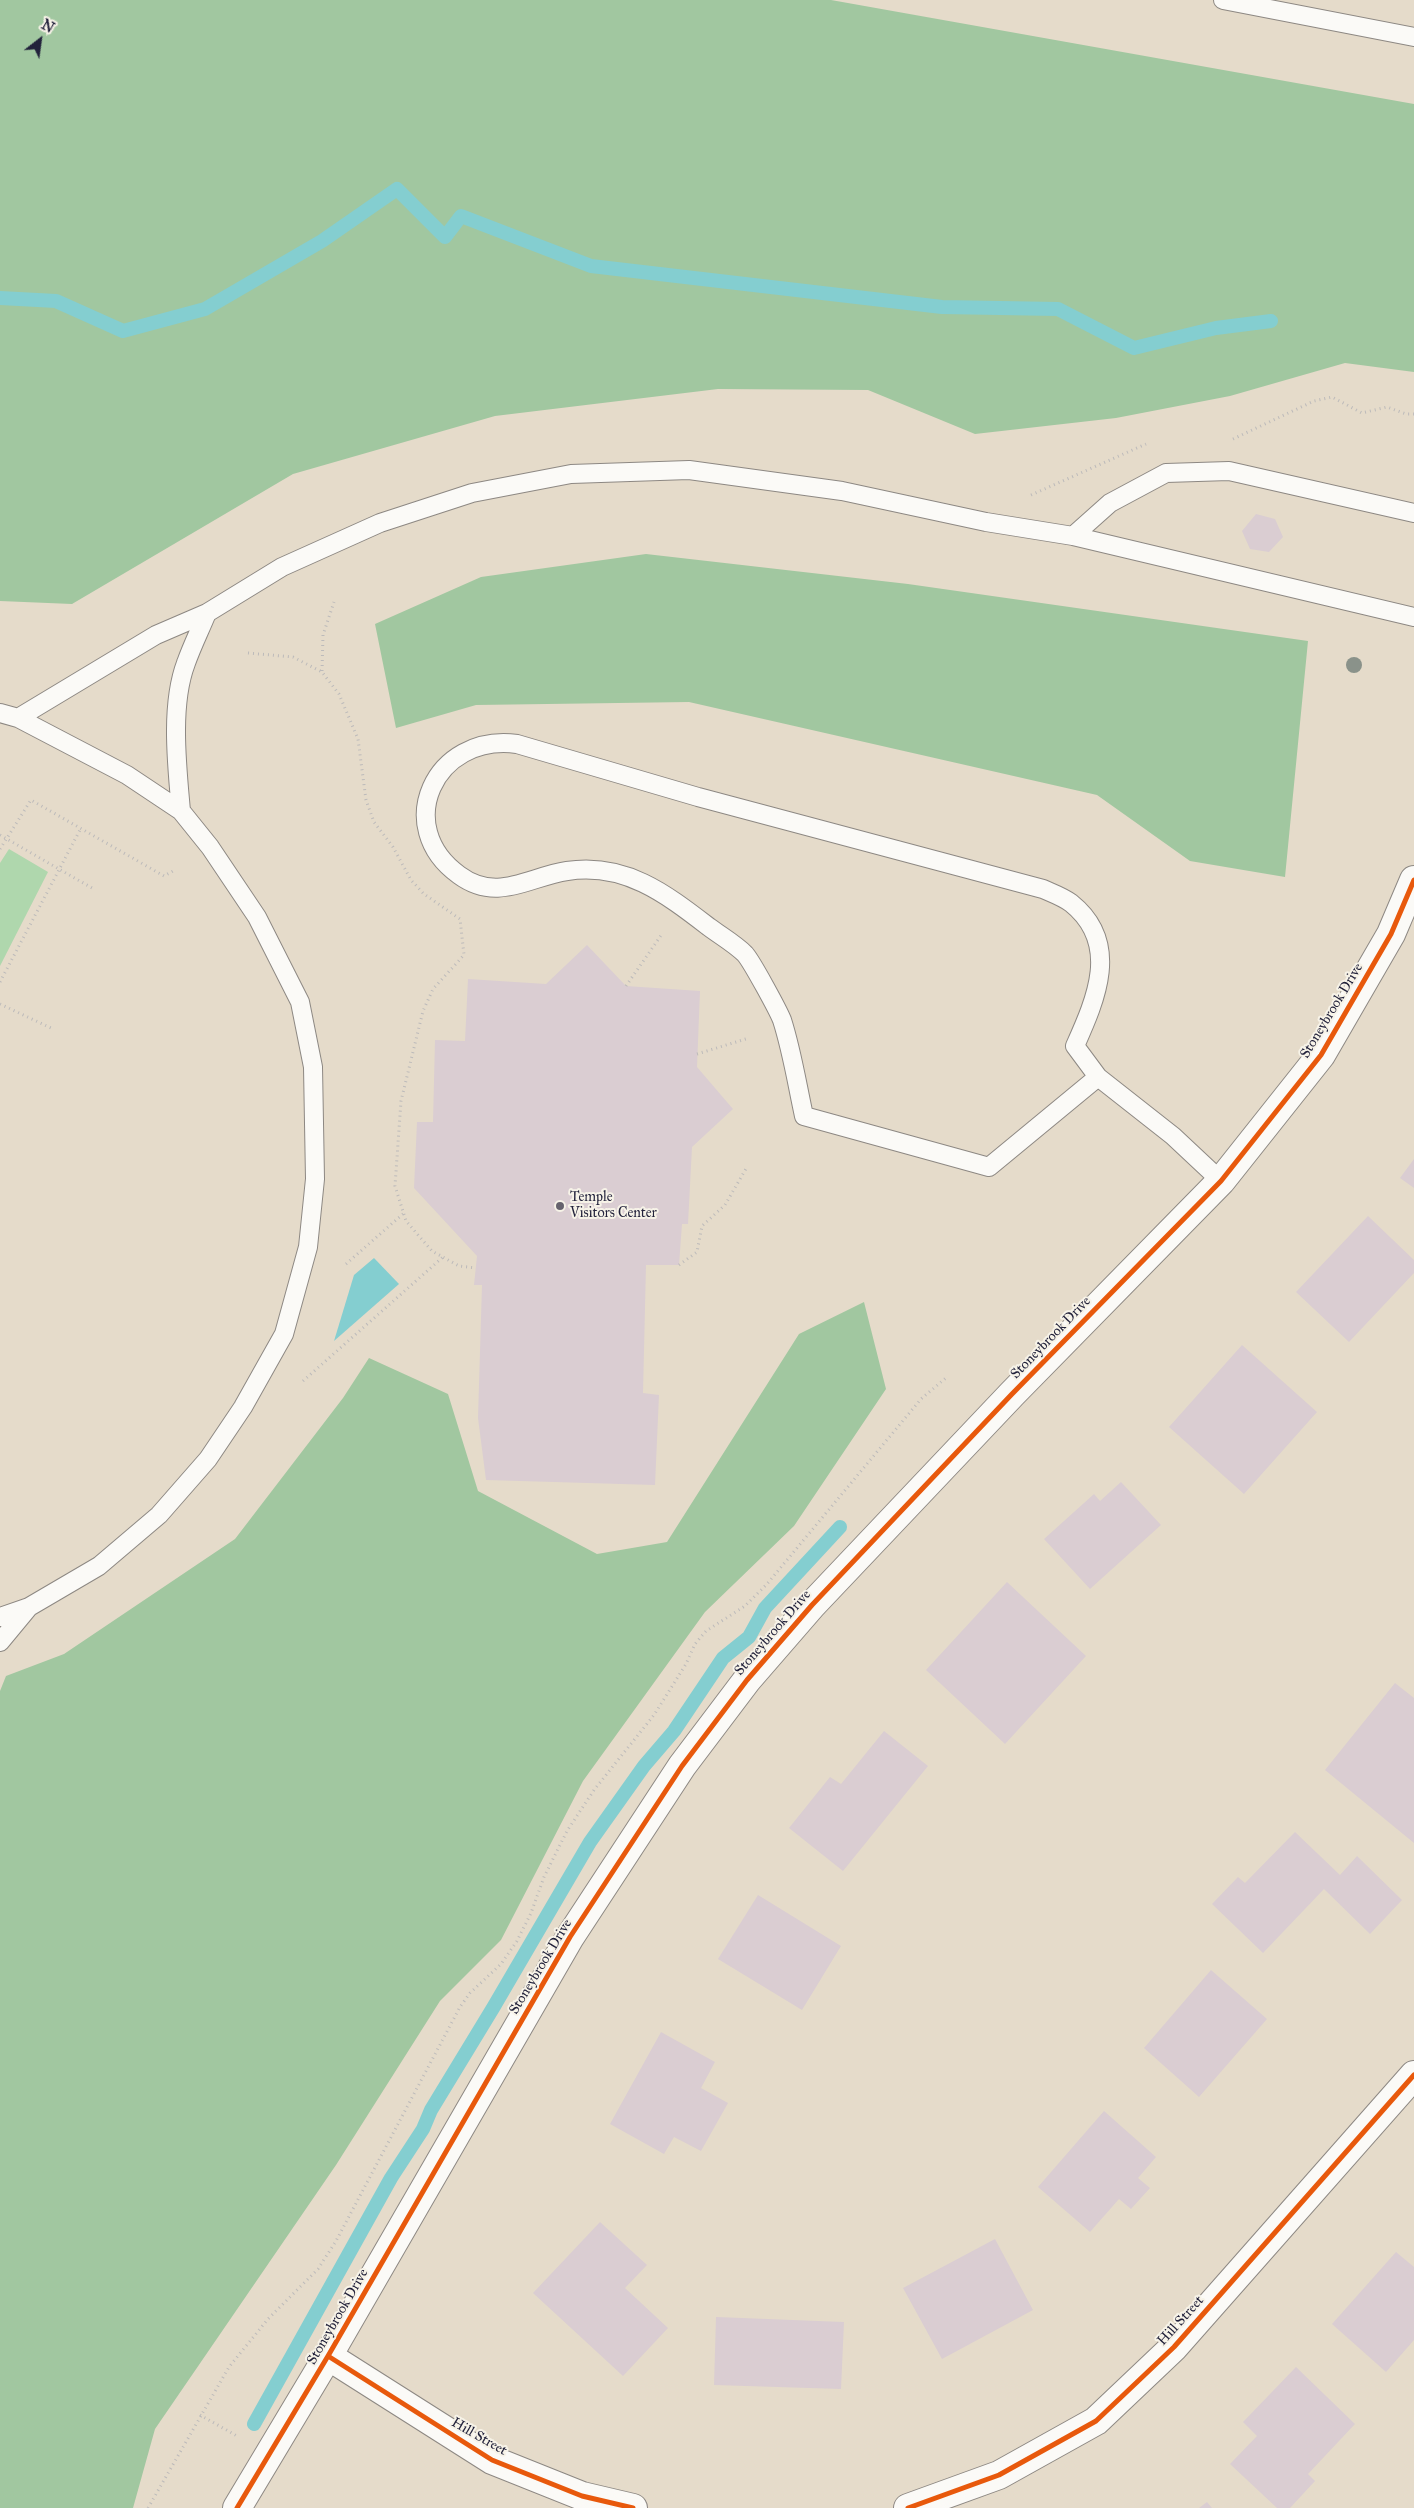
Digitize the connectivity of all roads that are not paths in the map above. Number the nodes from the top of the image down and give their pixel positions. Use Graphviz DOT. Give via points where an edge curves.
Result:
graph roads {
  1 [pos="1222,0"];
  2 [pos="1414,37"];
  3 [pos="1414,513"];
  4 [pos="1073,536"];
  5 [pos="207,614"];
  6 [pos="1414,617"];
  7 [pos="0,714"];
  8 [pos="18,718"];
  9 [pos="181,811"];
  10 [pos="1414,880"];
  11 [pos="1098,1077"];
  12 [pos="1221,1181"];
  13 [pos="29,1606"];
  14 [pos="0,1617"];
  15 [pos="0,1642"];
  16 [pos="1414,2076"];
  17 [pos="328,2356"];
  18 [pos="237,2508"];
  19 [pos="633,2508"];
  20 [pos="908,2508"];
  1 -- 2 [label="lane"];
  3 -- 4 [label="lane" via="1229,471 1166,473 1110,503"];
  4 -- 5 [label="lane" via="986,522 842,491 689,470 571,474 472,493 380,523 282,567"];
  4 -- 6 [label="lane"];
  5 -- 8 [label="lane" via="156,635"];
  5 -- 9 [label="lane" via="185,664 176,713"];
  7 -- 8 [label="lane"];
  8 -- 9 [label="lane" via="127,775"];
  9 -- 13 [label="lane" via="257,916 300,1002 313,1067 315,1179 308,1247 284,1334 243,1407 208,1459 159,1516 106,1560"];
  10 -- 12 [label="street, Stoneybrook Drive" via="1391,934 1321,1055"];
  11 -- 11 [label="lane" via="989,1167 804,1116 781,1019 746,955 685,907 649,884 618,874 588,869 567,871 507,888 470,882 443,861 429,835 427,809 430,790 440,772 462,752 486,744 517,744 698,797 1043,889 1070,903 1089,924 1100,951 1100,983 1075,1046"];
  11 -- 12 [label="lane" via="1173,1136"];
  12 -- 17 [label="street, Stoneybrook Drive" via="812,1605 747,1680 682,1766 570,1937"];
  13 -- 14 [label="lane"];
  13 -- 15 [label="lane"];
  16 -- 20 [label="street, Hill Street" via="1174,2347 1096,2421 999,2476"];
  17 -- 18 [label="street, Stoneybrook Drive"];
  17 -- 19 [label="street, Hill Street" via="492,2460 582,2496"];
}
